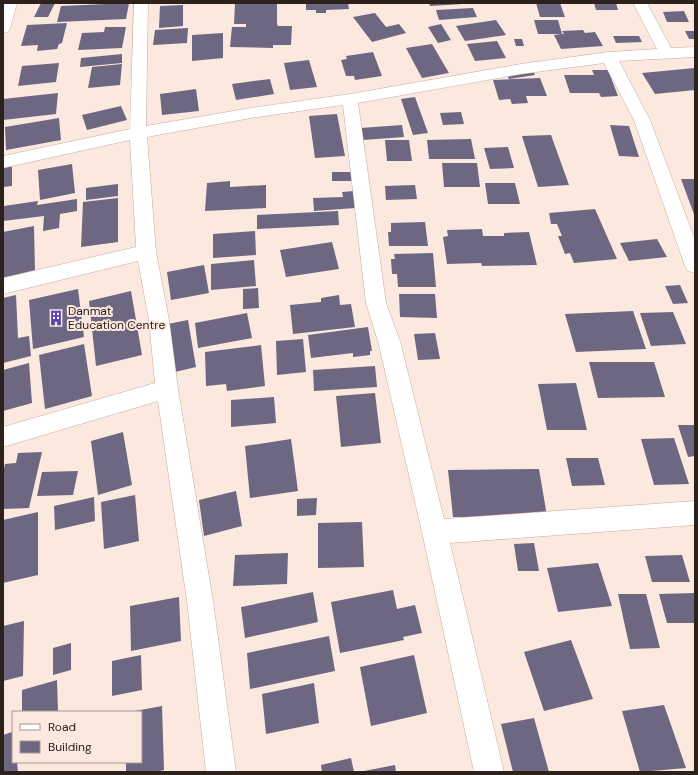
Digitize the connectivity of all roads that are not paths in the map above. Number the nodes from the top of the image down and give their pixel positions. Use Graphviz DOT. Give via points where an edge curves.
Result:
graph roads {
  1 [pos="10,3"];
  2 [pos="141,3"];
  3 [pos="640,3"];
  4 [pos="3,29"];
  5 [pos="666,52"];
  6 [pos="695,52"];
  7 [pos="609,57"];
  8 [pos="350,99"];
  9 [pos="138,133"];
  10 [pos="3,162"];
  11 [pos="146,252"];
  12 [pos="695,266"];
  13 [pos="3,286"];
  14 [pos="167,389"];
  15 [pos="3,437"];
  16 [pos="695,513"];
  17 [pos="435,532"];
  18 [pos="221,772"];
  19 [pos="489,772"];
  1 -- 4 [label="street"];
  2 -- 9 [label="street"];
  3 -- 5 [label="street"];
  5 -- 6 [label="street"];
  5 -- 7 [label="street"];
  7 -- 8 [label="street" via="521,69"];
  7 -- 12 [label="street" via="642,120"];
  8 -- 9 [label="street"];
  8 -- 17 [label="street" via="376,302 389,341"];
  9 -- 10 [label="street"];
  9 -- 11 [label="street"];
  11 -- 13 [label="street"];
  11 -- 14 [label="street" via="159,320"];
  14 -- 15 [label="street"];
  14 -- 18 [label="street" via="200,601"];
  16 -- 17 [label="street"];
  17 -- 19 [label="street"];
}
